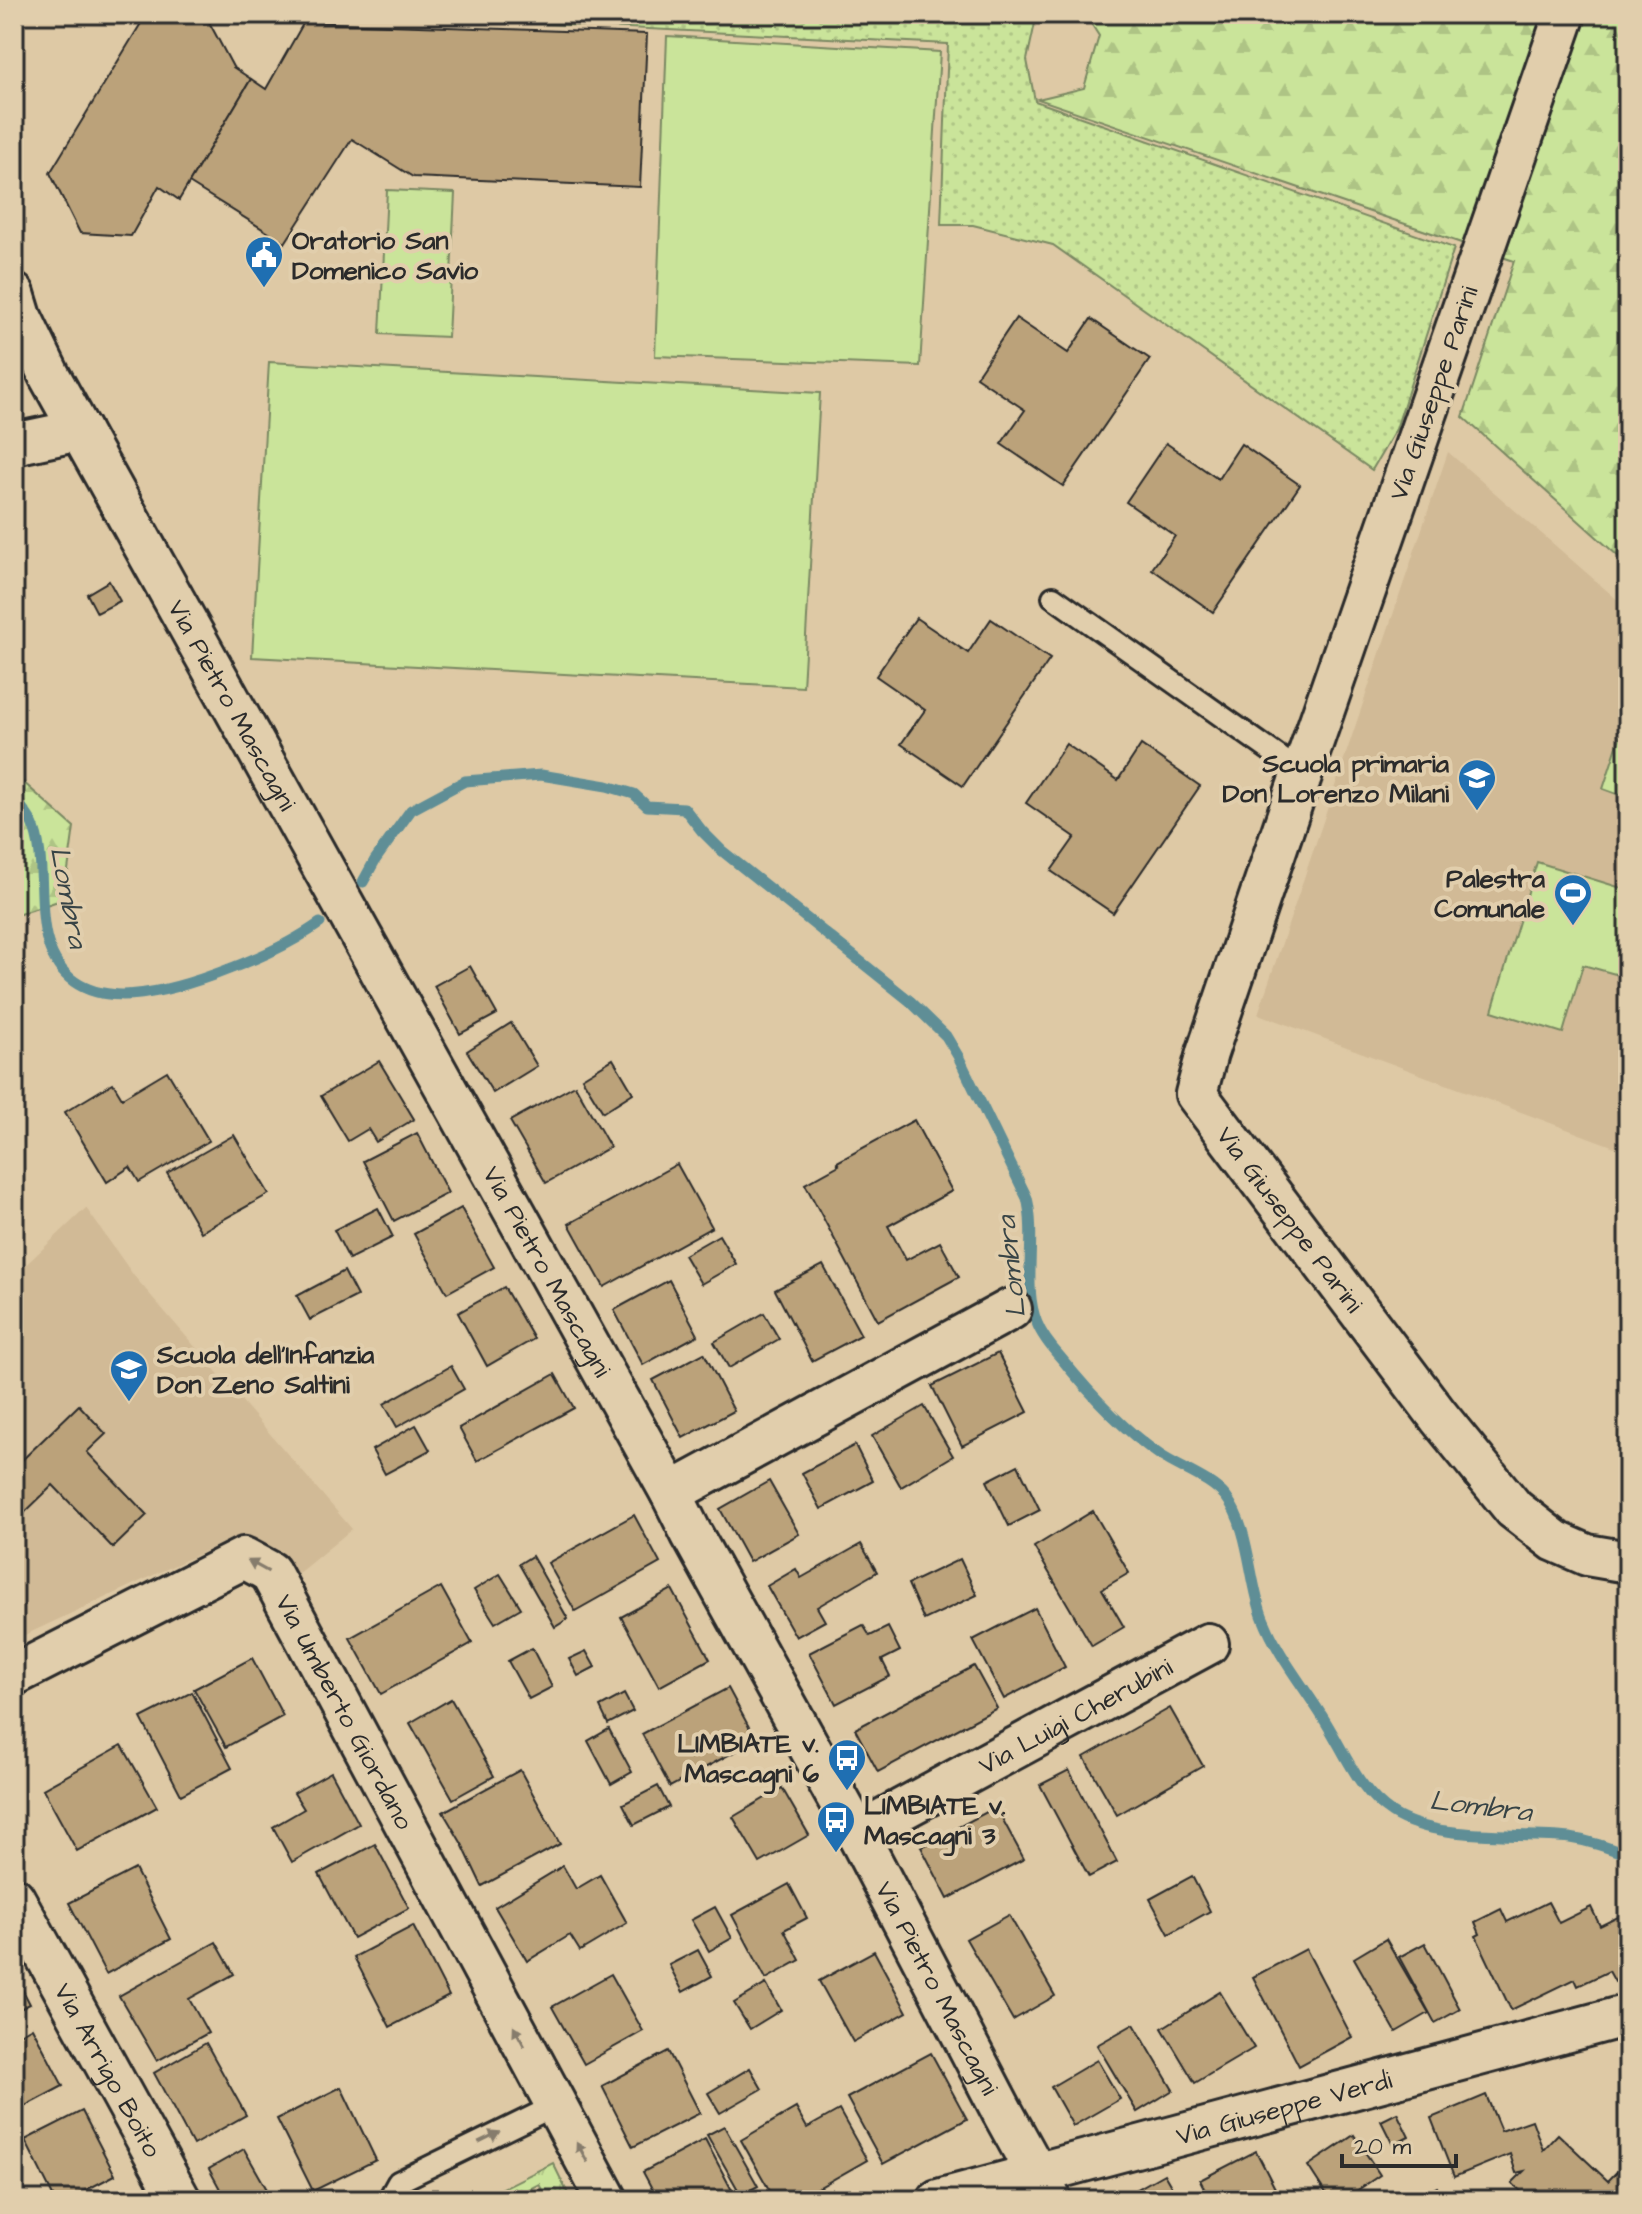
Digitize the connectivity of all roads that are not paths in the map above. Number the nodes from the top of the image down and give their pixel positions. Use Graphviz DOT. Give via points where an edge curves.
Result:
graph roads {
  1 [pos="1565,14"];
  2 [pos="14,294"];
  3 [pos="80,430"];
  4 [pos="14,444"];
  5 [pos="1053,597"];
  6 [pos="1302,773"];
  7 [pos="1011,1309"];
  8 [pos="671,1493"];
  9 [pos="1628,1562"];
  10 [pos="1208,1644"];
  11 [pos="14,1675"];
  12 [pos="858,1835"];
  13 [pos="14,1898"];
  14 [pos="1628,2015"];
  15 [pos="556,2105"];
  16 [pos="1043,2187"];
  17 [pos="180,2200"];
  18 [pos="388,2200"];
  19 [pos="607,2200"];
  20 [pos="938,2200"];
  1 -- 6 [label="street, Via Giuseppe Parini"];
  2 -- 3 [label="street, Via Pietro Mascagni"];
  3 -- 4 [label="street"];
  3 -- 8 [label="street, Via Pietro Mascagni"];
  5 -- 6 [label="lane"];
  6 -- 9 [label="street, Via Giuseppe Parini" via="1196,1094 1514,1509 1555,1541 1587,1555"];
  7 -- 8 [label="street"];
  8 -- 12 [label="street, Via Pietro Mascagni"];
  10 -- 12 [label="street, Via Luigi Cherubini"];
  15 -- 11 [label="street, Via Umberto Giordano, one-way" via="270,1572 244,1558"];
  12 -- 16 [label="street, Via Pietro Mascagni"];
  13 -- 17 [label="street, Via Arrigo Boito"];
  14 -- 16 [label="street, Via Giuseppe Verdi"];
  18 -- 15 [label="lane, one-way" via="398,2182"];
  19 -- 15 [label="street, one-way"];
  16 -- 20 [label="street, Via Giuseppe Verdi"];
}
